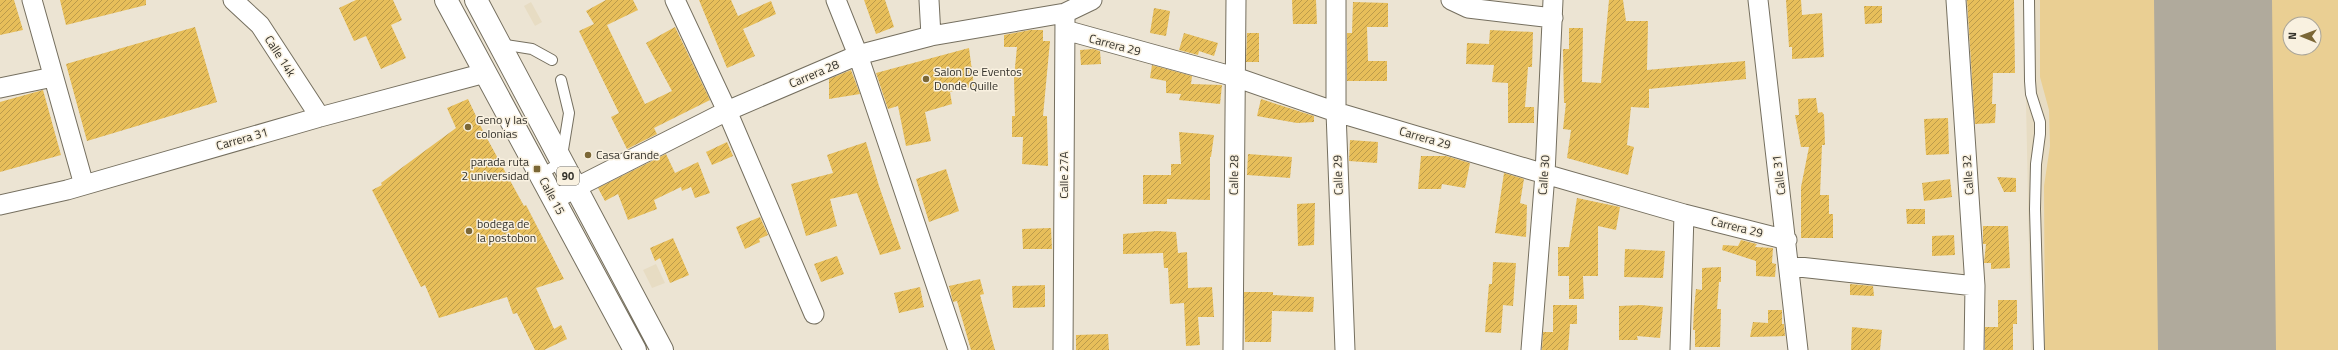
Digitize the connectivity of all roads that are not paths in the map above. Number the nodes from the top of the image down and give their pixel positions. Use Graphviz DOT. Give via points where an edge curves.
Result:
graph roads {
  1 [pos="32,0"];
  2 [pos="234,0"];
  3 [pos="477,0"];
  4 [pos="675,0"];
  5 [pos="836,0"];
  6 [pos="930,0"];
  7 [pos="1092,0"];
  8 [pos="1236,0"];
  9 [pos="1336,0"];
  10 [pos="1451,0"];
  11 [pos="1758,0"];
  12 [pos="1956,0"];
  13 [pos="2029,0"];
  14 [pos="449,6"];
  15 [pos="1553,9"];
  16 [pos="1065,14"];
  17 [pos="931,36"];
  18 [pos="500,44"];
  19 [pos="858,55"];
  20 [pos="552,60"];
  21 [pos="485,73"];
  22 [pos="1235,76"];
  23 [pos="53,77"];
  24 [pos="561,80"];
  25 [pos="0,88"];
  26 [pos="727,111"];
  27 [pos="1336,112"];
  28 [pos="320,117"];
  29 [pos="561,162"];
  30 [pos="540,174"];
  31 [pos="1545,174"];
  32 [pos="84,185"];
  33 [pos="575,188"];
  34 [pos="554,200"];
  35 [pos="0,205"];
  36 [pos="1684,214"];
  37 [pos="1787,240"];
  38 [pos="1790,266"];
  39 [pos="1975,286"];
  40 [pos="814,314"];
  41 [pos="635,350"];
  42 [pos="662,350"];
  43 [pos="958,350"];
  44 [pos="1062,350"];
  45 [pos="1233,350"];
  46 [pos="1345,350"];
  47 [pos="1531,350"];
  48 [pos="1680,350"];
  49 [pos="1798,350"];
  50 [pos="1974,350"];
  51 [pos="2039,350"];
  1 -- 23 [label="street"];
  2 -- 28 [label="street, Calle 14k" via="260,25"];
  3 -- 14 [label="street"];
  3 -- 18 [label="highway, Calle 15 / 90"];
  4 -- 26 [label="street"];
  5 -- 19 [label="street"];
  6 -- 17 [label="street"];
  7 -- 16 [label="street, Carrera 28"];
  8 -- 22 [label="street, Calle 28"];
  9 -- 27 [label="street, Calle 29"];
  10 -- 15 [label="street" via="1468,8"];
  11 -- 37 [label="street, Calle 31"];
  12 -- 39 [label="street, Calle 32"];
  13 -- 51 [label="lane" via="2031,94 2040,122 2035,209"];
  14 -- 21 [label="highway, Calle 15 / 90"];
  15 -- 31 [label="street, Calle 30"];
  16 -- 17 [label="street, Carrera 28"];
  16 -- 22 [label="street, Carrera 29"];
  16 -- 44 [label="street, Calle 27A"];
  17 -- 19 [label="street, Carrera 28"];
  18 -- 20 [label="lane" via="532,49"];
  18 -- 29 [label="highway, Calle 15 / 90"];
  19 -- 26 [label="street, Carrera 28"];
  19 -- 43 [label="street"];
  21 -- 28 [label="street, Carrera 31"];
  21 -- 30 [label="highway, Calle 15 / 90"];
  22 -- 27 [label="street, Carrera 29"];
  22 -- 45 [label="street, Calle 28"];
  23 -- 25 [label="street"];
  23 -- 32 [label="street"];
  24 -- 29 [label="lane" via="569,113"];
  26 -- 33 [label="street, Carrera 28"];
  26 -- 40 [label="street"];
  27 -- 31 [label="street, Carrera 29"];
  27 -- 46 [label="street, Calle 29"];
  28 -- 32 [label="street, Carrera 31"];
  29 -- 30 [label="lane"];
  29 -- 33 [label="highway, Calle 15 / 90"];
  30 -- 34 [label="highway, Calle 15 / 90"];
  31 -- 36 [label="street, Carrera 29"];
  31 -- 47 [label="street, Calle 30"];
  32 -- 35 [label="street, Carrera 31"];
  33 -- 34 [label="street, Carrera 28"];
  33 -- 42 [label="highway, Calle 15 / 90"];
  34 -- 41 [label="highway, Calle 15 / 90"];
  36 -- 37 [label="street, Carrera 29"];
  36 -- 48 [label="street"];
  37 -- 38 [label="street, Calle 31"];
  38 -- 39 [label="street"];
  38 -- 49 [label="street, Calle 31"];
  39 -- 50 [label="street, Calle 32"];
}
